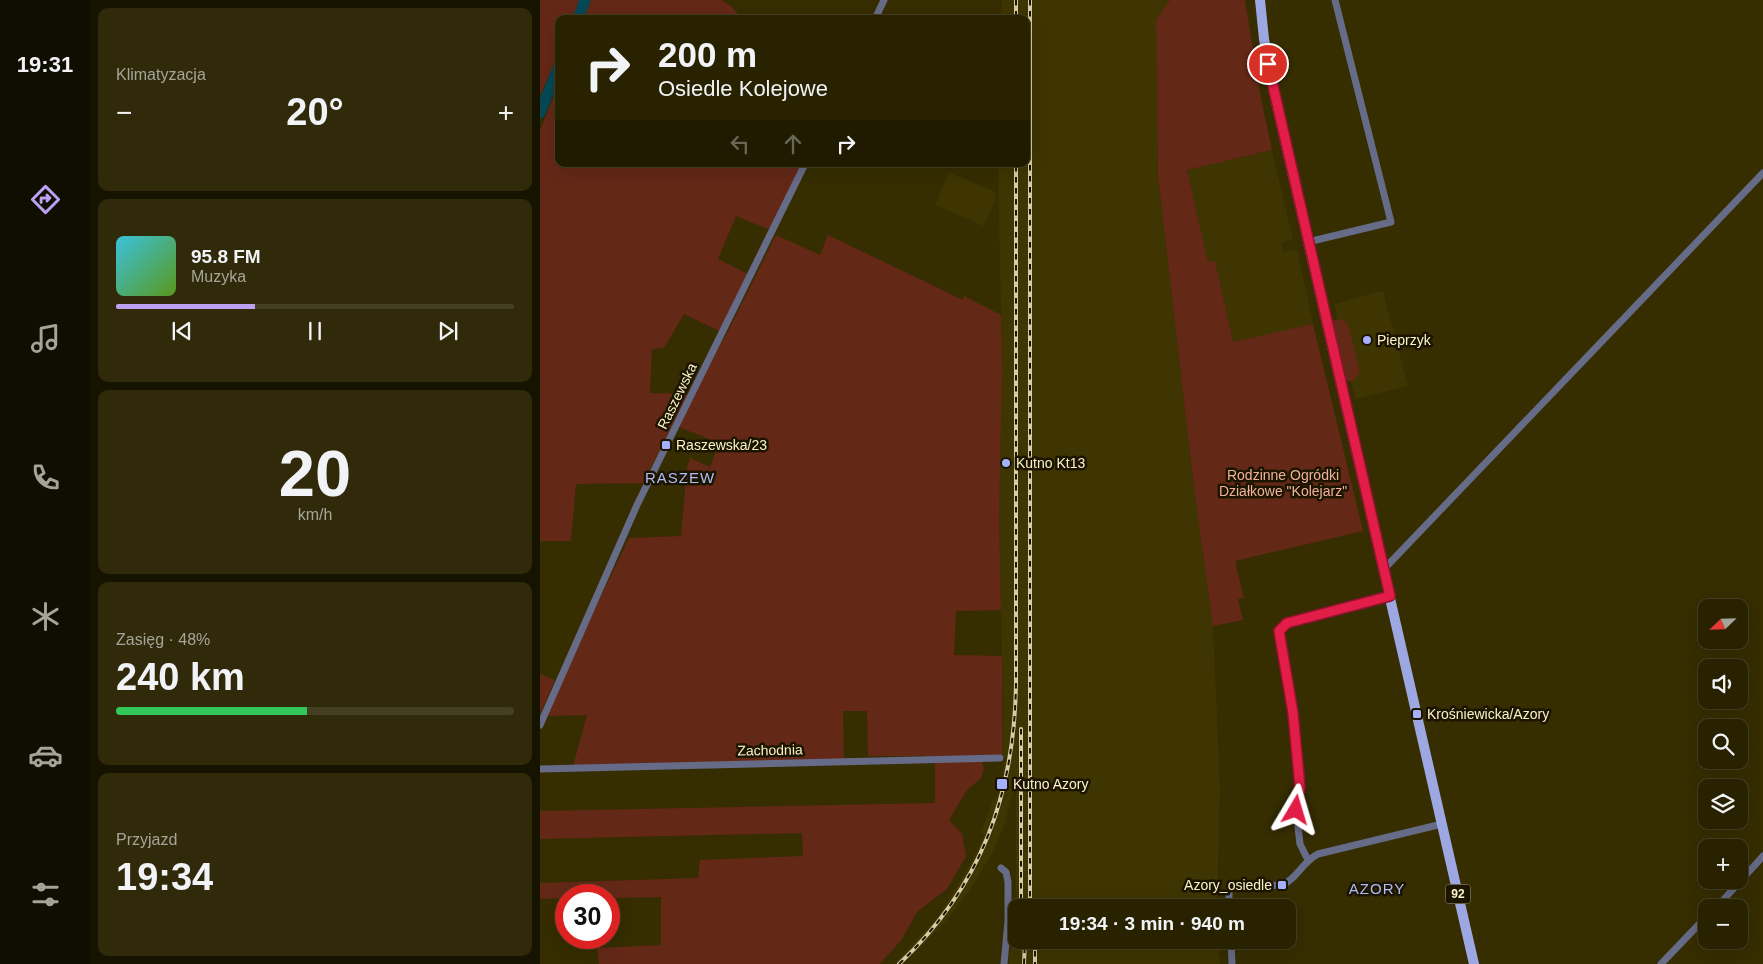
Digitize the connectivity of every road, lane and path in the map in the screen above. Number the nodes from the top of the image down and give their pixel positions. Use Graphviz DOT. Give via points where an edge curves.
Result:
graph roads {
  1 [pos="884,0"];
  2 [pos="1260,0"];
  3 [pos="1335,0"];
  4 [pos="877,15"];
  5 [pos="804,167"];
  6 [pos="1763,173"];
  7 [pos="1308,242"];
  8 [pos="1384,570"];
  9 [pos="1390,596"];
  10 [pos="540,725"];
  11 [pos="1000,758"];
  12 [pos="540,769"];
  13 [pos="1442,824"];
  14 [pos="1763,856"];
  15 [pos="1308,860"];
  16 [pos="1000,868"];
  17 [pos="1228,899"];
  18 [pos="1724,899"];
  19 [pos="1698,925"];
  20 [pos="1231,949"];
  21 [pos="1004,964"];
  22 [pos="1232,964"];
  23 [pos="1474,964"];
  24 [pos="1661,964"];
  1 -- 4 [label="street"];
  2 -- 7 [label="main road, 92" via="1268,64"];
  3 -- 7 [label="street" via="1391,222"];
  5 -- 10 [label="street, Raszewska" via="637,505"];
  6 -- 8 [label="street"];
  7 -- 8 [label="main road, 92"];
  8 -- 9 [label="main road, 92"];
  9 -- 13 [label="main road, 92"];
  9 -- 15 [label="street" via="1287,623 1279,631 1293,713 1300,787 1296,810 1300,844"];
  11 -- 12 [label="street, Zachodnia"];
  13 -- 15 [label="street" via="1328,850"];
  13 -- 23 [label="main road, 92"];
  14 -- 18 [label="street"];
  15 -- 17 [label="street" via="1292,879 1282,885 1237,886 1231,889"];
  16 -- 21 [label="street" via="1006,872 1008,882"];
  19 -- 24 [label="street"];
  20 -- 22 [label="street"];
}
